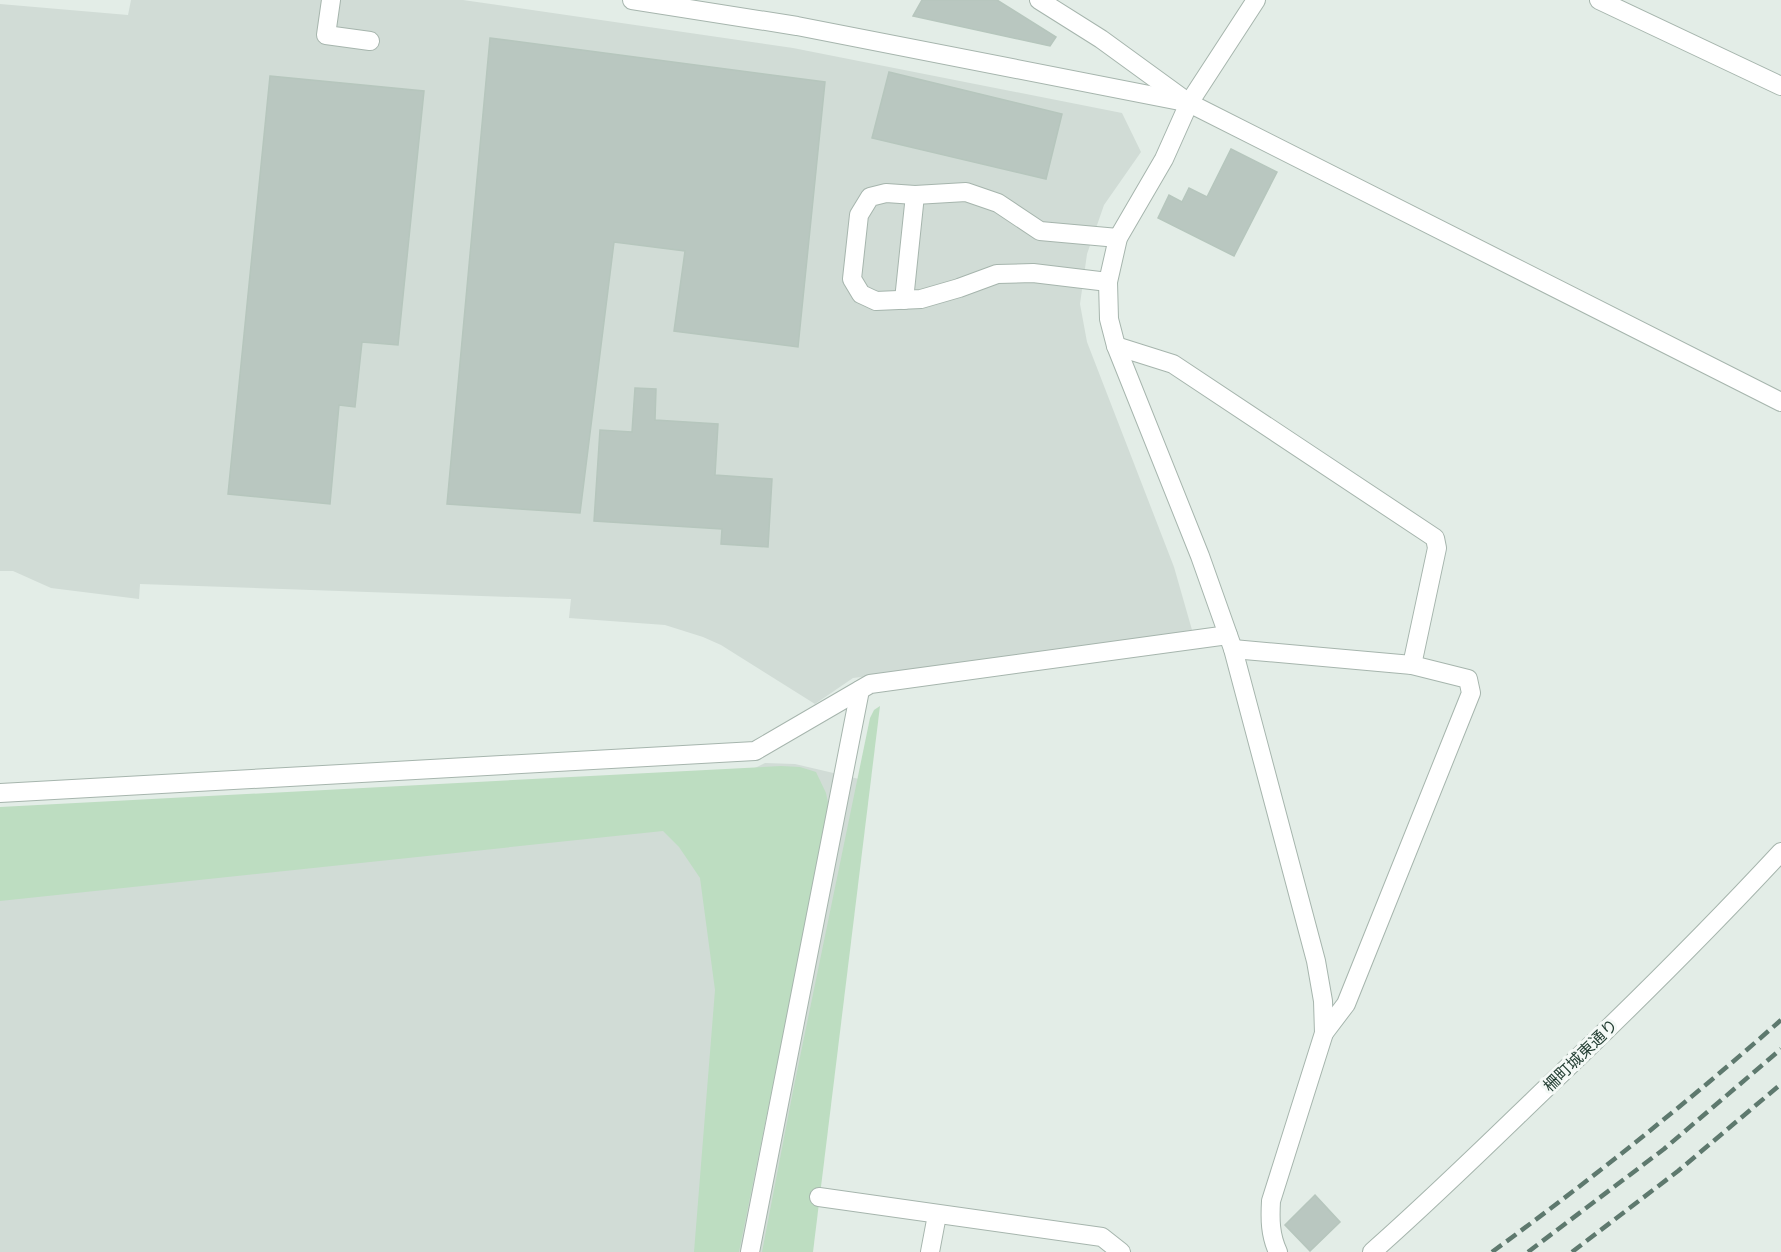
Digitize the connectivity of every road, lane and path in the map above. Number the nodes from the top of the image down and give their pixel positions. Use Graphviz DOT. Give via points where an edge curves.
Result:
graph roads {
  1 [pos="331,0"];
  2 [pos="632,0"];
  3 [pos="1039,0"];
  4 [pos="1256,0"];
  5 [pos="1599,0"];
  6 [pos="370,41"];
  7 [pos="1781,86"];
  8 [pos="1190,103"];
  9 [pos="915,195"];
  10 [pos="1118,238"];
  11 [pos="1108,282"];
  12 [pos="904,300"];
  13 [pos="1116,345"];
  14 [pos="1781,402"];
  15 [pos="1231,642"];
  16 [pos="1412,665"];
  17 [pos="860,690"];
  18 [pos="0,793"];
  19 [pos="1781,852"];
  20 [pos="1324,1033"];
  21 [pos="819,1197"];
  22 [pos="937,1215"];
  23 [pos="750,1252"];
  24 [pos="930,1252"];
  25 [pos="1121,1252"];
  26 [pos="1278,1252"];
  27 [pos="1372,1252"];
  1 -- 6 [label="street" via="326,35"];
  2 -- 8 [label="street" via="797,26"];
  3 -- 8 [label="street"];
  4 -- 8 [label="street"];
  5 -- 7 [label="street"];
  8 -- 10 [label="street" via="1164,159"];
  8 -- 14 [label="street"];
  9 -- 10 [label="street" via="966,192 998,203 1040,231"];
  9 -- 12 [label="street"];
  9 -- 12 [label="street" via="886,193 870,197 859,215 852,279 861,294 876,301"];
  10 -- 11 [label="street"];
  11 -- 12 [label="street" via="1033,273 997,274 921,299"];
  11 -- 13 [label="street" via="1109,319"];
  13 -- 15 [label="street"];
  13 -- 16 [label="street" via="1173,364 1435,538 1437,548"];
  15 -- 16 [label="street"];
  15 -- 17 [label="street" via="870,684"];
  15 -- 20 [label="street" via="1316,961"];
  16 -- 20 [label="street" via="1468,679 1471,693 1346,1005"];
  17 -- 18 [label="street" via="755,752"];
  17 -- 23 [label="street"];
  19 -- 27 [label="street, 柵町城東通り" via="1581,1055"];
  20 -- 26 [label="street" via="1271,1201 1270,1222"];
  21 -- 22 [label="street"];
  22 -- 24 [label="street"];
  22 -- 25 [label="street" via="1102,1237"];
}
